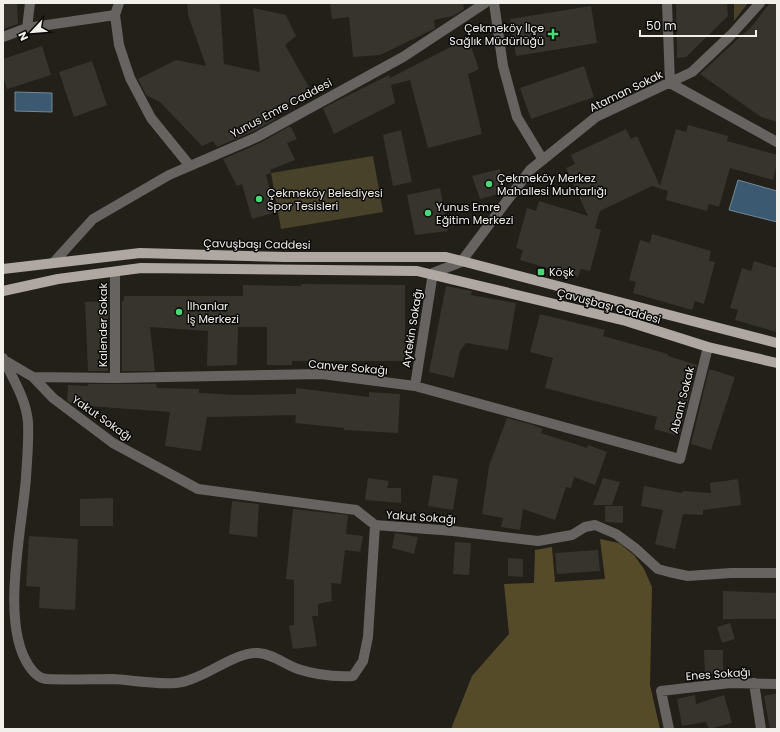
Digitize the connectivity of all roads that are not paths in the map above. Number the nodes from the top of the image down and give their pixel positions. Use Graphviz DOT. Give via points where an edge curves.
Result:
graph roads {
  1 [pos="30,3"];
  2 [pos="119,3"];
  3 [pos="484,3"];
  4 [pos="494,3"];
  5 [pos="667,3"];
  6 [pos="760,3"];
  7 [pos="115,15"];
  8 [pos="27,28"];
  9 [pos="3,38"];
  10 [pos="670,83"];
  11 [pos="777,142"];
  12 [pos="544,160"];
  13 [pos="190,166"];
  14 [pos="54,262"];
  15 [pos="461,262"];
  16 [pos="3,269"];
  17 [pos="115,272"];
  18 [pos="433,273"];
  19 [pos="54,280"];
  20 [pos="3,291"];
  21 [pos="777,343"];
  22 [pos="708,347"];
  23 [pos="3,359"];
  24 [pos="777,363"];
  25 [pos="33,377"];
  26 [pos="115,378"];
  27 [pos="415,386"];
  28 [pos="680,459"];
  29 [pos="375,525"];
  30 [pos="777,573"];
  31 [pos="754,683"];
  32 [pos="777,684"];
  33 [pos="669,729"];
  34 [pos="761,729"];
  1 -- 8 [label="street"];
  2 -- 7 [label="street"];
  3 -- 13 [label="street, Yunus Emre Caddesi" via="403,57 257,137"];
  4 -- 12 [label="street" via="503,66 517,117"];
  5 -- 10 [label="street"];
  6 -- 10 [label="street, Ataman Sokak" via="692,72"];
  7 -- 8 [label="street"];
  7 -- 13 [label="street" via="119,45 130,78 152,118"];
  8 -- 9 [label="street"];
  10 -- 11 [label="street"];
  10 -- 12 [label="street, Ataman Sokak" via="596,117"];
  12 -- 15 [label="street, Ataman Sokak" via="530,170"];
  13 -- 14 [label="street, Yunus Emre Caddesi" via="169,175 93,219"];
  14 -- 15 [label="main road, Çavuşbaşı Caddesi" via="140,253 285,257 446,257"];
  14 -- 16 [label="main road, Çavuşbaşı Caddesi"];
  14 -- 19 [label="main road"];
  15 -- 18 [label="street, Çavuşbaşı Caddesi"];
  15 -- 21 [label="main road, Çavuşbaşı Caddesi"];
  17 -- 18 [label="main road, Çavuşbaşı Caddesi" via="141,268 196,268"];
  17 -- 19 [label="main road, Çavuşbaşı Caddesi"];
  17 -- 26 [label="street, Kalender Sokak"];
  18 -- 22 [label="main road, Çavuşbaşı Caddesi" via="626,321"];
  18 -- 27 [label="street, Aytekin Sokağı"];
  19 -- 20 [label="main road, Çavuşbaşı Caddesi"];
  22 -- 24 [label="main road, Çavuşbaşı Caddesi"];
  22 -- 28 [label="street, Abant Sokak"];
  23 -- 25 [label="street"];
  23 -- 29 [label="street" via="23,398 28,422 26,479 16,548 15,634 22,657 34,674 44,679 180,683 198,678 246,654 258,653 271,656 298,669 334,677 353,676 363,662 368,636"];
  25 -- 26 [label="street, Canver Sokağı"];
  25 -- 29 [label="street, Yakut Sokağı" via="53,398 113,443 198,489 356,510"];
  26 -- 27 [label="street, Canver Sokağı" via="322,374"];
  27 -- 28 [label="street, Canver Sokağı"];
  29 -- 30 [label="street, Yakut Sokağı" via="538,541 572,535 585,527 595,525 616,534 658,569 669,572 688,576"];
  31 -- 32 [label="street, Enes Sokağı"];
  31 -- 33 [label="street, Enes Sokağı" via="730,683 661,691"];
  31 -- 34 [label="street"];
}
